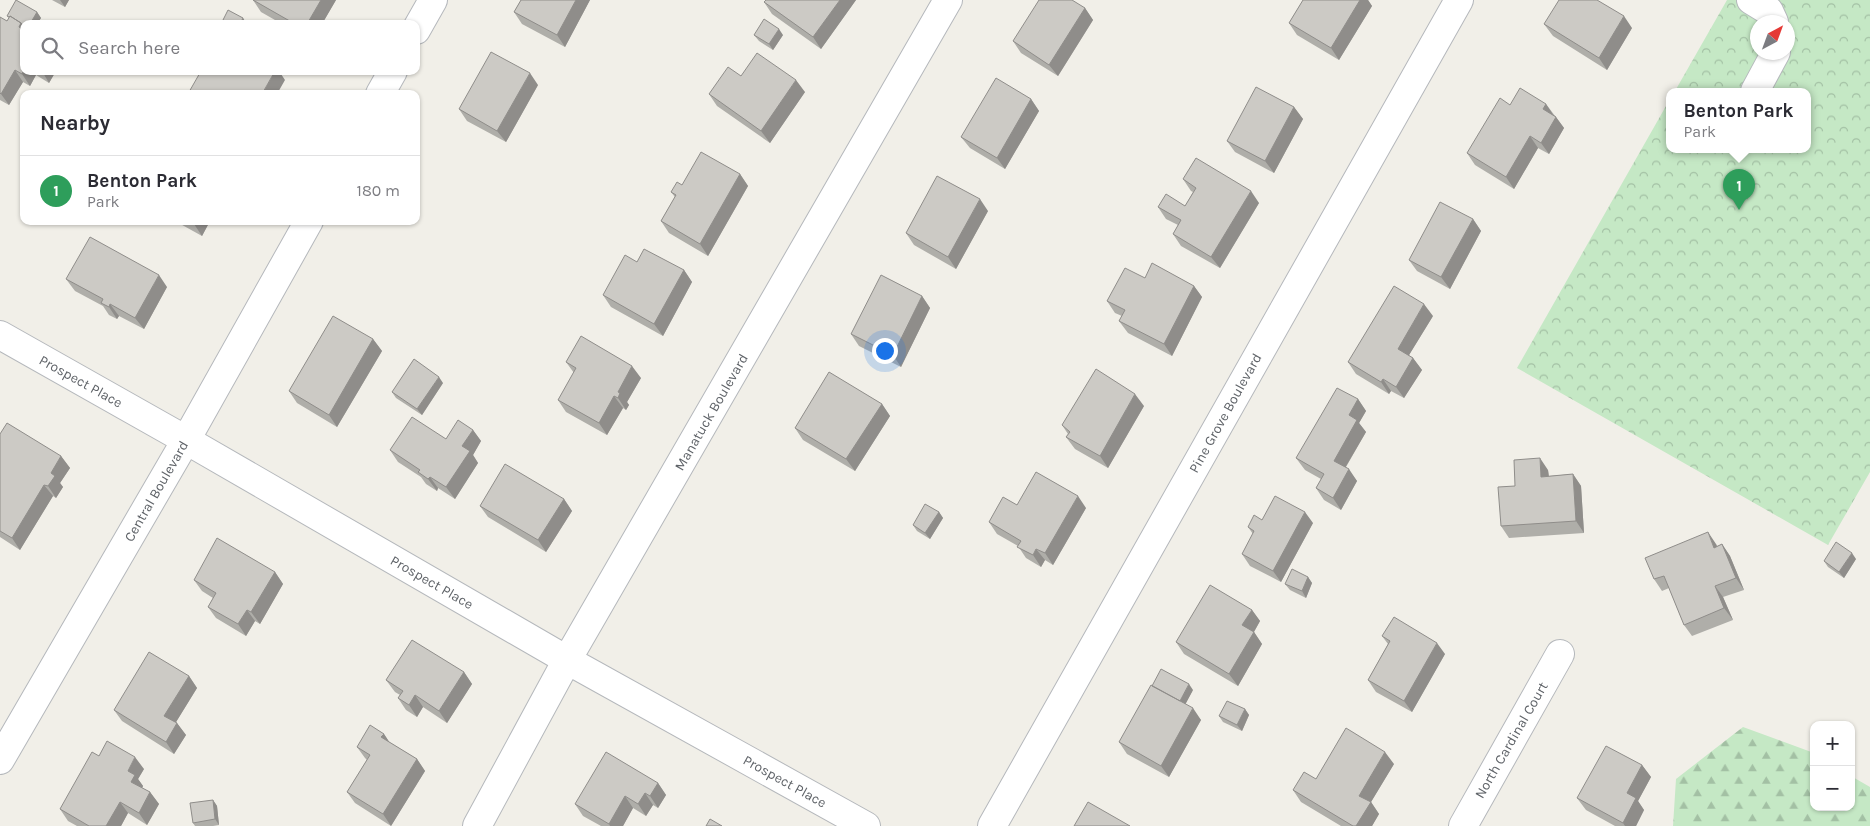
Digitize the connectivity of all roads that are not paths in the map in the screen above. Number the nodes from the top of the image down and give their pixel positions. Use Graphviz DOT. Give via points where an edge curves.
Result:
graph roads {
  1 [pos="433,0"];
  2 [pos="948,0"];
  3 [pos="1459,0"];
  4 [pos="1751,0"];
  5 [pos="1771,15"];
  6 [pos="420,23"];
  7 [pos="1772,60"];
  8 [pos="391,75"];
  9 [pos="1757,88"];
  10 [pos="382,90"];
  11 [pos="307,225"];
  12 [pos="0,335"];
  13 [pos="186,440"];
  14 [pos="1560,654"];
  15 [pos="567,660"];
  16 [pos="0,760"];
  17 [pos="477,826"];
  18 [pos="866,826"];
  19 [pos="992,826"];
  20 [pos="1463,826"];
  1 -- 6 [label="street"];
  2 -- 15 [label="street, Manatuck Boulevard"];
  3 -- 19 [label="street, Pine Grove Boulevard"];
  4 -- 5 [label="street"];
  7 -- 9 [label="street"];
  8 -- 10 [label="street"];
  11 -- 13 [label="street, Central Boulevard"];
  12 -- 13 [label="street, Prospect Place"];
  13 -- 15 [label="street, Prospect Place"];
  13 -- 16 [label="street, Central Boulevard"];
  14 -- 20 [label="street, North Cardinal Court"];
  15 -- 17 [label="street, Manatuck Boulevard"];
  15 -- 18 [label="street, Prospect Place"];
}
